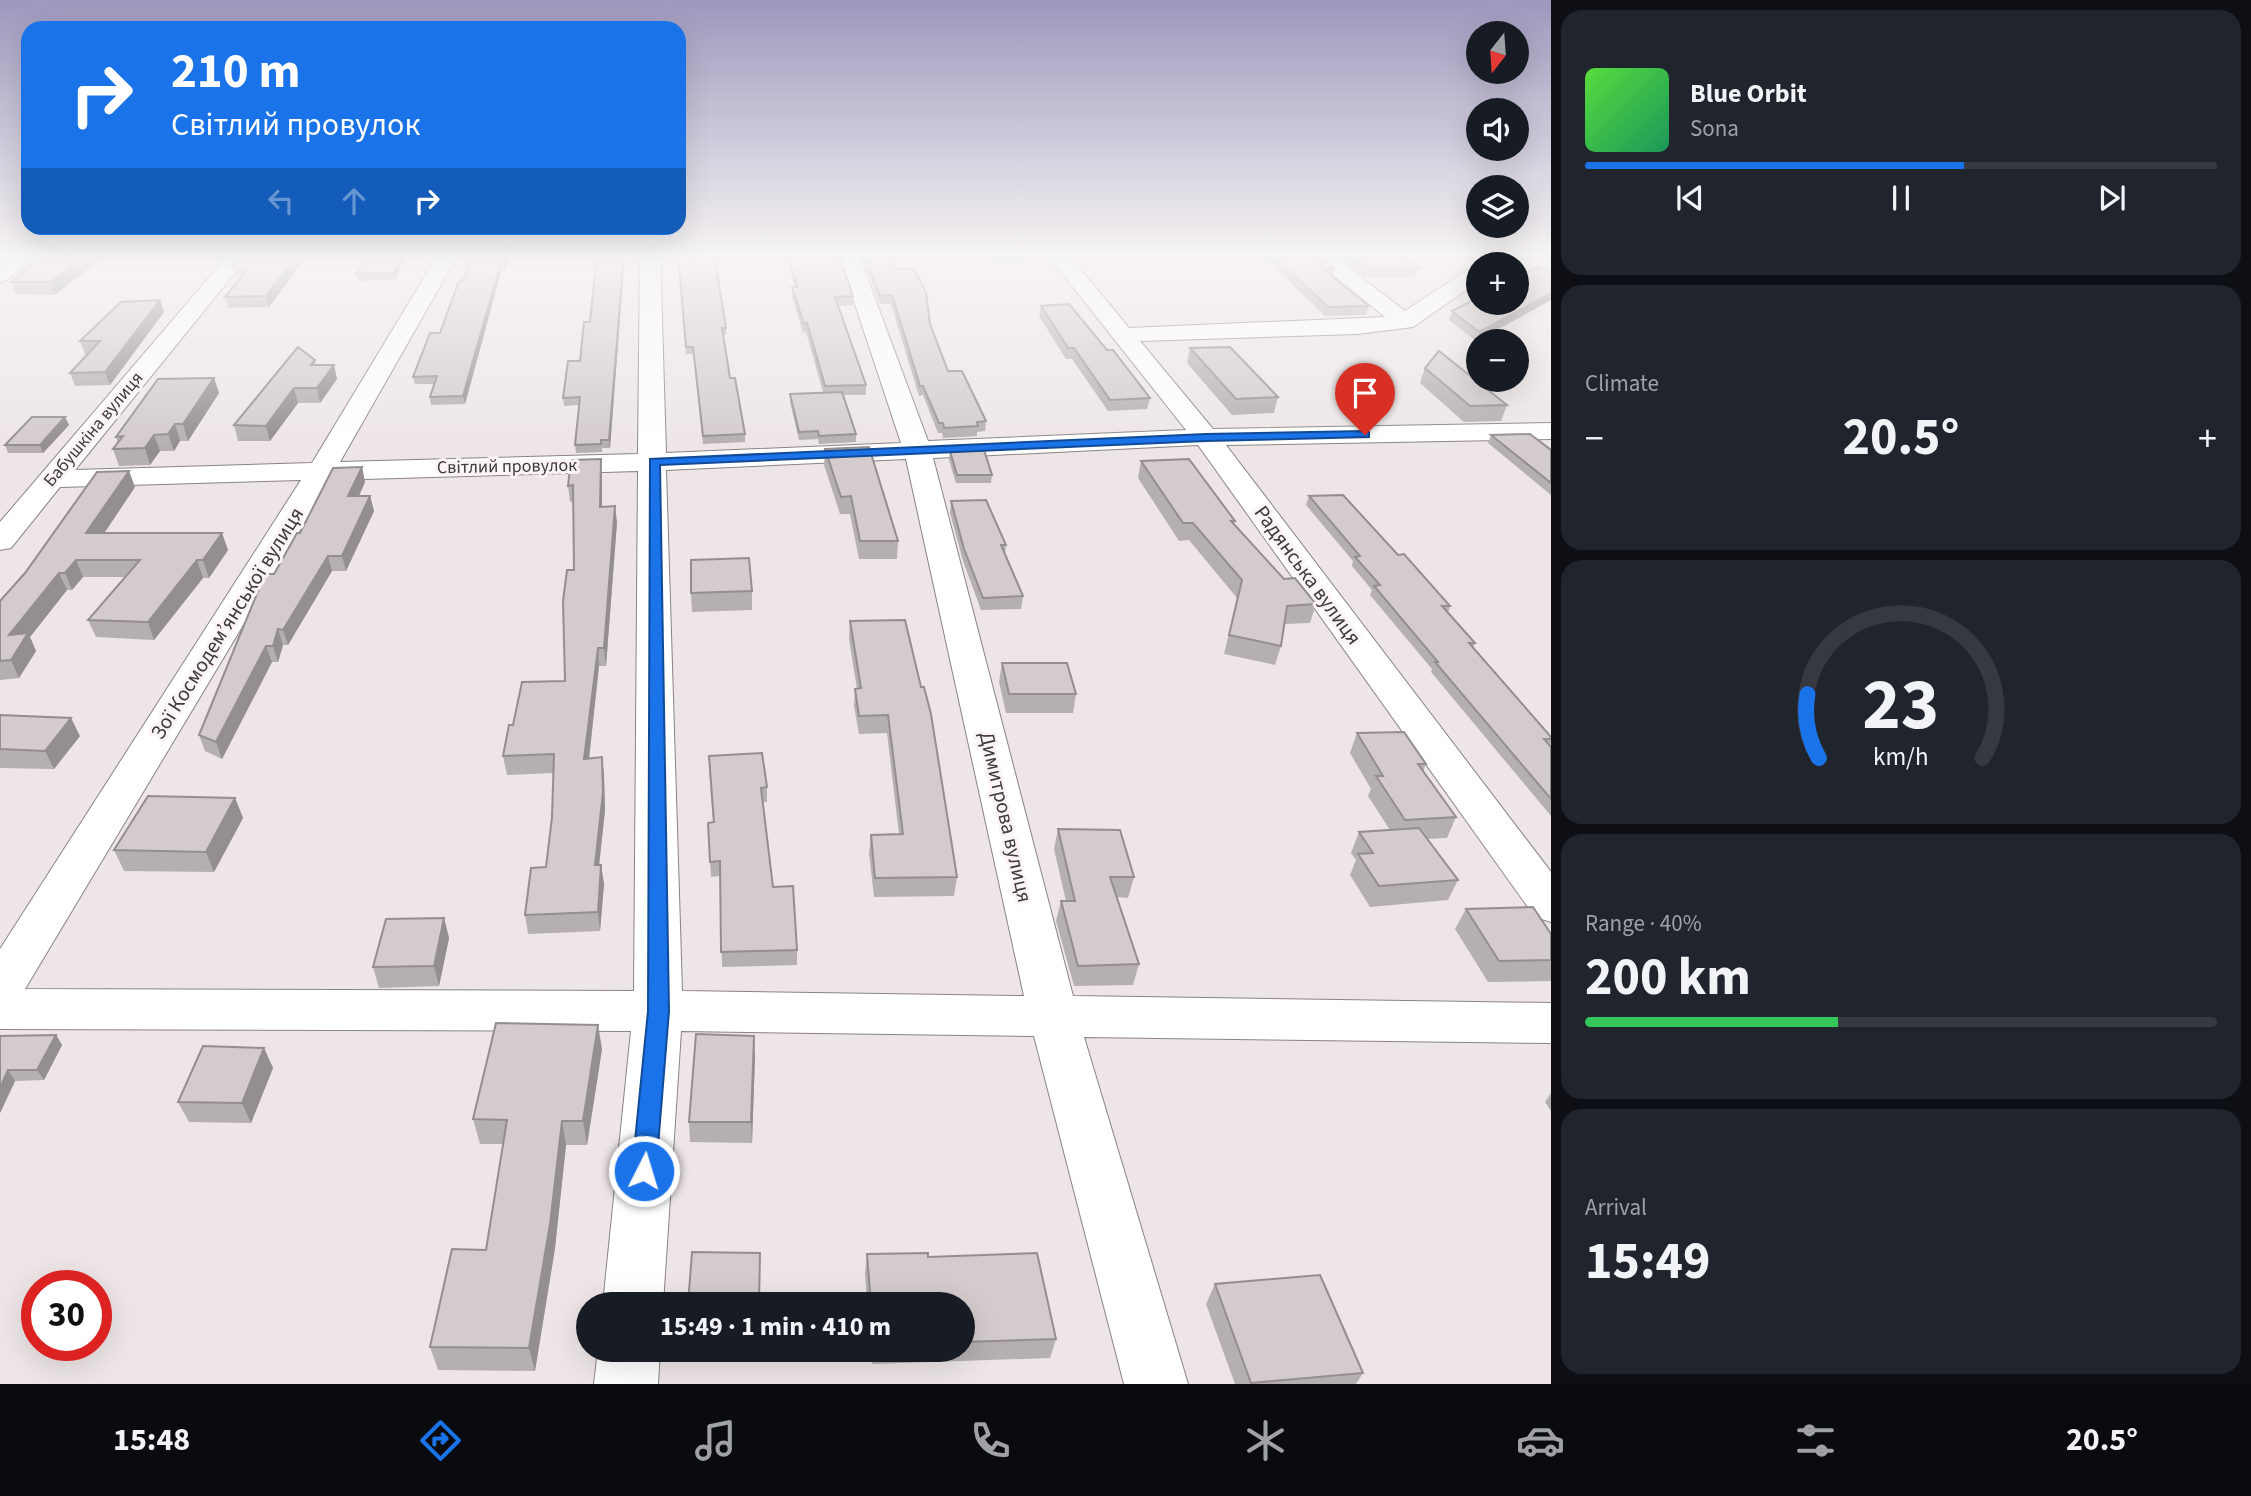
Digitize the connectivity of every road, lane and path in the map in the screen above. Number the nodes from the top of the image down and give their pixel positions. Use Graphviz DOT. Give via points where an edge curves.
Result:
graph roads {
  1 [pos="186,318"];
  2 [pos="411,318"];
  3 [pos="651,318"];
  4 [pos="871,318"];
  5 [pos="1109,318"];
  6 [pos="1399,318"];
  7 [pos="1411,318"];
  8 [pos="1405,322"];
  9 [pos="1123,335"];
  10 [pos="1551,431"];
  11 [pos="1206,437"];
  12 [pos="918,451"];
  13 [pos="654,462"];
  14 [pos="322,470"];
  15 [pos="50,479"];
  16 [pos="2,535"];
  17 [pos="1551,905"];
  18 [pos="0,989"];
  19 [pos="0,1009"];
  20 [pos="658,1011"];
  21 [pos="1054,1018"];
  22 [pos="1551,1023"];
  23 [pos="634,1292"];
  24 [pos="628,1362"];
  25 [pos="626,1384"];
  26 [pos="1156,1384"];
  1 -- 15 [label="street, Бабушкіна вулиця"];
  2 -- 14 [label="street, Зої Космодем’янської вулиця"];
  3 -- 13 [label="street"];
  4 -- 12 [label="street, Димитрова вулиця"];
  5 -- 9 [label="street, Радянська вулиця"];
  6 -- 8 [label="street"];
  7 -- 8 [label="street"];
  8 -- 9 [label="street"];
  9 -- 11 [label="street, Радянська вулиця"];
  10 -- 11 [label="street, Світлий провулок"];
  11 -- 12 [label="street, Світлий провулок"];
  11 -- 17 [label="street, Радянська вулиця"];
  12 -- 13 [label="street, Світлий провулок"];
  12 -- 21 [label="street, Димитрова вулиця"];
  13 -- 14 [label="street, Світлий провулок"];
  13 -- 20 [label="street"];
  14 -- 15 [label="street, Світлий провулок"];
  14 -- 18 [label="street, Зої Космодем’янської вулиця"];
  15 -- 16 [label="street, Бабушкіна вулиця"];
  19 -- 20 [label="street"];
  20 -- 21 [label="street"];
  20 -- 23 [label="street"];
  21 -- 22 [label="street"];
  21 -- 26 [label="street, Димитрова вулиця"];
  24 -- 25 [label="street"];
}
